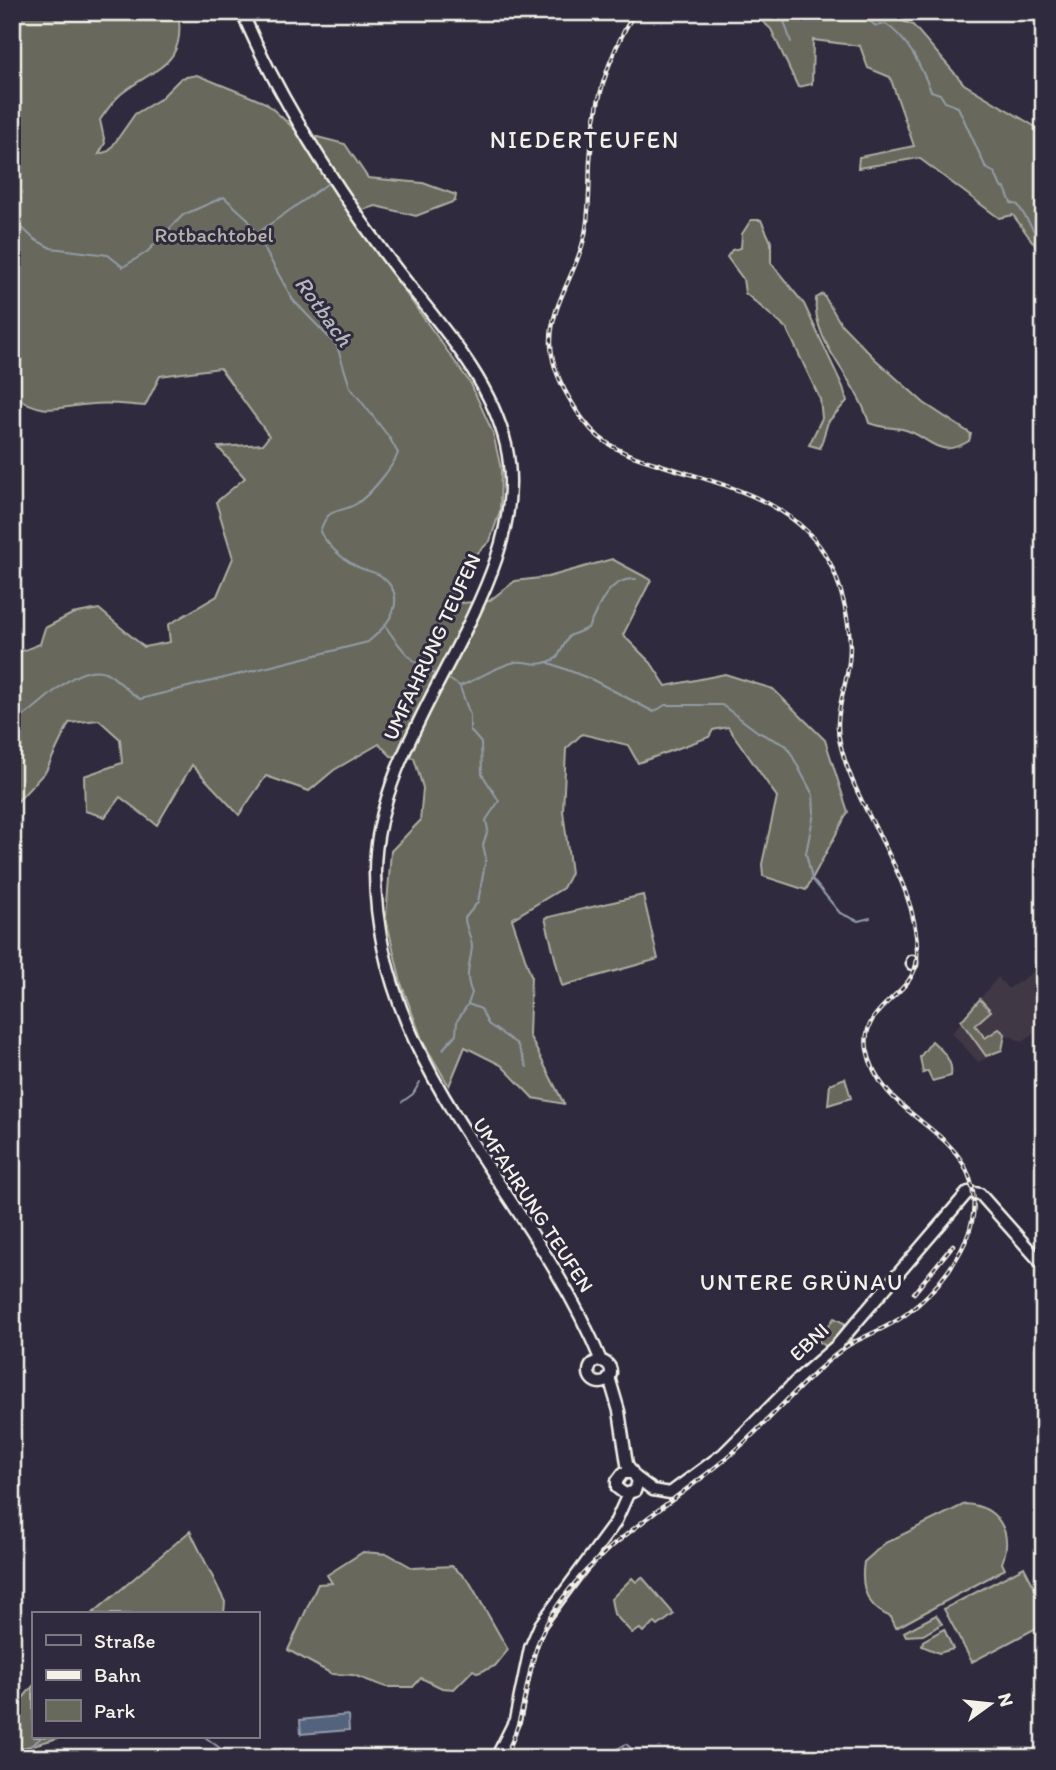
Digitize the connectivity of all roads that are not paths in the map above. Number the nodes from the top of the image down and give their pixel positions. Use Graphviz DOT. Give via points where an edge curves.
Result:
graph roads {
  1 [pos="243,12"];
  2 [pos="1044,1266"];
  3 [pos="597,1363"];
  4 [pos="605,1380"];
  5 [pos="620,1475"];
  6 [pos="634,1475"];
  7 [pos="653,1490"];
  8 [pos="627,1492"];
  9 [pos="497,1757"];
  1 -- 3 [label="main road, UMFAHRUNG TEUFEN" via="307,135 372,236 484,389 499,421 506,448 509,502 503,533 491,571 384,801 375,853 375,889 383,949 405,1021 437,1089 538,1242 582,1319"];
  2 -- 7 [label="main road, EBNI" via="980,1194 970,1191 958,1199 837,1345 743,1436 673,1492"];
  3 -- 4 [label="main road" via="610,1367"];
  3 -- 4 [label="main road" via="590,1377"];
  4 -- 5 [label="main road" via="615,1415"];
  4 -- 6 [label="main road"];
  5 -- 6 [label="main road"];
  5 -- 8 [label="main road" via="616,1485"];
  6 -- 7 [label="main road"];
  6 -- 8 [label="main road"];
  7 -- 8 [label="main road, EBNI"];
  8 -- 9 [label="main road" via="610,1529 542,1620 530,1648 515,1720"];
}
